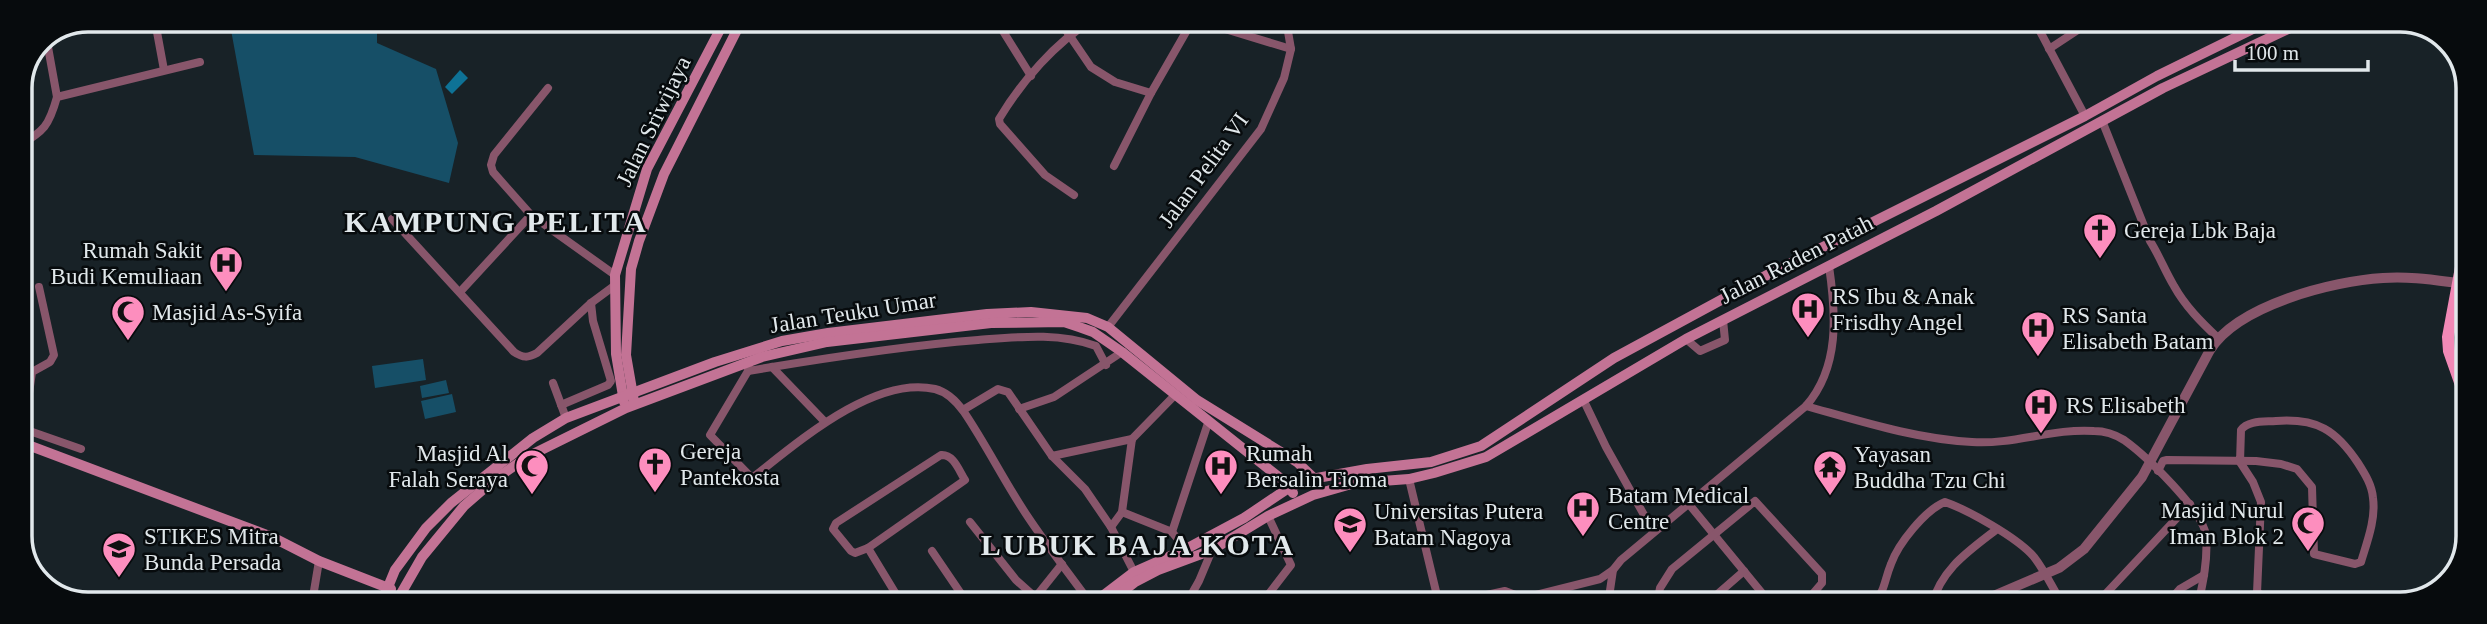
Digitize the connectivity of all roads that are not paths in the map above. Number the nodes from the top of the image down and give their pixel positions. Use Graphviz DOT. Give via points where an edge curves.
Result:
graph roads {
  1 [pos="156,32"];
  2 [pos="719,32"];
  3 [pos="737,32"];
  4 [pos="1004,32"];
  5 [pos="1072,32"];
  6 [pos="1184,32"];
  7 [pos="1244,32"];
  8 [pos="1288,32"];
  9 [pos="2040,32"];
  10 [pos="2075,32"];
  11 [pos="2245,32"];
  12 [pos="2282,32"];
  13 [pos="1069,34"];
  14 [pos="48,48"];
  15 [pos="1291,49"];
  16 [pos="2049,49"];
  17 [pos="200,62"];
  18 [pos="164,70"];
  19 [pos="1031,76"];
  20 [pos="2157,76"];
  21 [pos="548,88"];
  22 [pos="2163,88"];
  23 [pos="1151,93"];
  24 [pos="57,97"];
  25 [pos="2085,116"];
  26 [pos="2103,123"];
  27 [pos="666,134"];
  28 [pos="32,138"];
  29 [pos="680,141"];
  30 [pos="1114,166"];
  31 [pos="1074,195"];
  32 [pos="531,215"];
  33 [pos="392,219"];
  34 [pos="1829,266"];
  35 [pos="1769,274"];
  36 [pos="614,280"];
  37 [pos="2455,283"];
  38 [pos="39,287"];
  39 [pos="460,292"];
  40 [pos="1778,292"];
  41 [pos="2455,295"];
  42 [pos="591,303"];
  43 [pos="1723,320"];
  44 [pos="1108,327"];
  45 [pos="2218,338"];
  46 [pos="1686,339"];
  47 [pos="1122,352"];
  48 [pos="1106,365"];
  49 [pos="748,367"];
  50 [pos="772,367"];
  51 [pos="2456,367"];
  52 [pos="32,372"];
  53 [pos="552,383"];
  54 [pos="1175,394"];
  55 [pos="1583,399"];
  56 [pos="629,401"];
  57 [pos="561,405"];
  58 [pos="1806,406"];
  59 [pos="1018,409"];
  60 [pos="963,410"];
  61 [pos="566,418"];
  62 [pos="825,422"];
  63 [pos="1208,423"];
  64 [pos="32,432"];
  65 [pos="1132,439"];
  66 [pos="32,447"];
  67 [pos="81,449"];
  68 [pos="1052,456"];
  69 [pos="2240,463"];
  70 [pos="2154,467"];
  71 [pos="1317,478"];
  72 [pos="1409,479"];
  73 [pos="1290,487"];
  74 [pos="1322,492"];
  75 [pos="1298,501"];
  76 [pos="1688,503"];
  77 [pos="2190,504"];
  78 [pos="1122,512"];
  79 [pos="1268,516"];
  80 [pos="970,522"];
  81 [pos="1111,527"];
  82 [pos="1997,530"];
  83 [pos="1653,531"];
  84 [pos="1172,532"];
  85 [pos="1713,534"];
  86 [pos="868,548"];
  87 [pos="1186,549"];
  88 [pos="1212,550"];
  89 [pos="932,551"];
  90 [pos="319,561"];
  91 [pos="1062,564"];
  92 [pos="1613,570"];
  93 [pos="1744,571"];
  94 [pos="1133,572"];
  95 [pos="2045,575"];
  96 [pos="2204,575"];
  97 [pos="386,587"];
  98 [pos="314,592"];
  99 [pos="385,592"];
  100 [pos="391,592"];
  101 [pos="401,592"];
  102 [pos="892,592"];
  103 [pos="960,592"];
  104 [pos="1026,592"];
  105 [pos="1039,592"];
  106 [pos="1083,592"];
  107 [pos="1107,592"];
  108 [pos="1122,592"];
  109 [pos="1193,592"];
  110 [pos="1270,592"];
  111 [pos="1436,592"];
  112 [pos="1547,592"];
  113 [pos="1610,592"];
  114 [pos="1659,592"];
  115 [pos="1720,592"];
  116 [pos="1761,592"];
  117 [pos="1814,592"];
  118 [pos="1881,592"];
  119 [pos="1936,592"];
  120 [pos="2012,592"];
  121 [pos="2055,592"];
  122 [pos="2107,592"];
  123 [pos="2177,592"];
  124 [pos="2201,592"];
  125 [pos="2257,592"];
  1 -- 18 [label="street"];
  2 -- 27 [label="main road, Jalan Sriwijaya"];
  3 -- 29 [label="main road, Jalan Sriwijaya"];
  4 -- 19 [label="street"];
  5 -- 13 [label="street"];
  6 -- 23 [label="street"];
  7 -- 15 [label="street"];
  8 -- 15 [label="street, Jalan Pelita VI"];
  9 -- 16 [label="street"];
  10 -- 16 [label="street"];
  11 -- 20 [label="main road, Jalan Raden Patah"];
  12 -- 22 [label="main road, Jalan Raden Patah"];
  13 -- 19 [label="street"];
  13 -- 23 [label="street" via="1091,67 1104,77"];
  14 -- 24 [label="street"];
  15 -- 44 [label="street, Jalan Pelita VI" via="1284,78 1261,129"];
  16 -- 25 [label="street"];
  17 -- 18 [label="street"];
  18 -- 24 [label="street"];
  19 -- 31 [label="street" via="1000,116 1000,124 1045,175"];
  20 -- 22 [label="main road"];
  20 -- 25 [label="main road, Jalan Raden Patah"];
  21 -- 32 [label="street" via="494,155 491,165"];
  22 -- 26 [label="main road, Jalan Raden Patah"];
  23 -- 30 [label="street"];
  24 -- 28 [label="street" via="51,120"];
  25 -- 35 [label="main road, Jalan Raden Patah"];
  26 -- 34 [label="main road, Jalan Raden Patah"];
  26 -- 45 [label="street" via="2150,241 2173,285"];
  27 -- 29 [label="main road"];
  27 -- 36 [label="main road, Jalan Sriwijaya" via="647,170"];
  29 -- 56 [label="main road, Jalan Sriwijaya" via="631,269 626,355"];
  32 -- 36 [label="street"];
  32 -- 39 [label="street"];
  33 -- 39 [label="street"];
  34 -- 40 [label="main road, Jalan Raden Patah"];
  34 -- 58 [label="street" via="1835,312 1831,353 1823,381"];
  35 -- 40 [label="main road"];
  35 -- 71 [label="main road, Jalan Raden Patah" via="1614,358 1481,446 1430,462"];
  36 -- 42 [label="street"];
  36 -- 56 [label="main road, Jalan Sriwijaya" via="616,355"];
  37 -- 45 [label="street" via="2393,278 2342,284 2267,308"];
  38 -- 52 [label="street" via="54,355"];
  39 -- 42 [label="street" via="523,357 537,353"];
  40 -- 43 [label="main road, Jalan Raden Patah"];
  41 -- 51 [label="main road" via="2448,344"];
  42 -- 57 [label="street" via="611,381"];
  43 -- 46 [label="main road, Jalan Raden Patah"];
  43 -- 46 [label="street" via="1724,341 1700,352"];
  44 -- 56 [label="main road, Jalan Teuku Umar" via="1087,318 1031,312 828,333 782,341 715,362"];
  44 -- 71 [label="main road, Jalan Teuku Umar" via="1197,400"];
  45 -- 70 [label="street"];
  46 -- 55 [label="main road, Jalan Raden Patah"];
  47 -- 48 [label="street"];
  47 -- 49 [label="main road, Jalan Teuku Umar" via="1093,332 1064,322 1036,321 827,342 762,356"];
  47 -- 54 [label="main road, Jalan Teuku Umar"];
  48 -- 50 [label="street" via="1096,346 1044,337 922,344"];
  48 -- 59 [label="street" via="1054,397"];
  49 -- 50 [label="street"];
  49 -- 56 [label="main road, Jalan Teuku Umar"];
  49 -- 62 [label="street" via="710,435 752,478"];
  50 -- 62 [label="street"];
  53 -- 57 [label="street"];
  54 -- 63 [label="main road, Jalan Teuku Umar"];
  54 -- 65 [label="street"];
  55 -- 72 [label="main road, Jalan Raden Patah" via="1486,457"];
  55 -- 83 [label="street"];
  56 -- 61 [label="main road, Jalan Teuku Umar"];
  56 -- 101 [label="main road, Jalan Teuku Umar" via="494,480 464,506 422,557"];
  57 -- 61 [label="street"];
  58 -- 70 [label="street" via="1896,430 1972,442 2096,430 2124,440"];
  58 -- 76 [label="street"];
  59 -- 60 [label="street" via="1008,392 998,389"];
  59 -- 68 [label="street"];
  60 -- 62 [label="street" via="947,394 916,387 887,392"];
  60 -- 91 [label="street"];
  61 -- 97 [label="main road, Jalan Teuku Umar" via="533,438 451,503 426,528"];
  63 -- 73 [label="main road, Jalan Teuku Umar"];
  63 -- 84 [label="street"];
  64 -- 67 [label="street"];
  65 -- 68 [label="street"];
  65 -- 78 [label="street"];
  66 -- 90 [label="main road" via="272,537"];
  68 -- 81 [label="street" via="1085,489"];
  69 -- 69 [label="street" via="2281,464 2302,473 2312,487 2315,554 2358,564 2372,524 2373,497 2367,477 2351,453 2326,428 2282,420 2246,425 2241,430"];
  69 -- 70 [label="street" via="2167,460"];
  69 -- 125 [label="street" via="2261,502"];
  70 -- 77 [label="street"];
  70 -- 95 [label="street" via="2084,549"];
  71 -- 73 [label="main road, Jalan Raden Patah"];
  71 -- 74 [label="main road"];
  72 -- 74 [label="main road, Jalan Raden Patah" via="1355,483"];
  72 -- 111 [label="street"];
  73 -- 75 [label="main road, Jalan Teuku Umar"];
  73 -- 87 [label="main road, Jalan Raden Patah"];
  74 -- 75 [label="main road, Jalan Raden Patah"];
  75 -- 79 [label="main road, Jalan Raden Patah"];
  76 -- 83 [label="street"];
  76 -- 85 [label="street"];
  77 -- 96 [label="street" via="2206,534"];
  77 -- 122 [label="street"];
  78 -- 81 [label="street"];
  78 -- 84 [label="street"];
  79 -- 88 [label="main road, Jalan Raden Patah"];
  79 -- 110 [label="street" via="1291,565"];
  80 -- 104 [label="street"];
  81 -- 94 [label="street"];
  82 -- 95 [label="street" via="2026,549"];
  82 -- 118 [label="street" via="1945,502 1937,505 1897,552"];
  82 -- 119 [label="street" via="1954,564"];
  83 -- 92 [label="street"];
  84 -- 87 [label="street"];
  85 -- 93 [label="street"];
  85 -- 114 [label="street" via="1672,569"];
  85 -- 117 [label="street" via="1757,502 1822,574 1822,583"];
  86 -- 86 [label="street" via="965,480 951,458 941,455 833,526 851,551"];
  86 -- 102 [label="street"];
  87 -- 94 [label="main road, Jalan Raden Patah"];
  88 -- 108 [label="main road, Jalan Raden Patah" via="1158,570"];
  88 -- 109 [label="street"];
  89 -- 103 [label="street"];
  90 -- 97 [label="main road"];
  90 -- 98 [label="street"];
  91 -- 105 [label="street"];
  91 -- 106 [label="street"];
  92 -- 112 [label="street" via="1600,579"];
  92 -- 113 [label="street"];
  93 -- 115 [label="street"];
  93 -- 116 [label="street"];
  94 -- 107 [label="main road, Jalan Raden Patah"];
  95 -- 120 [label="street"];
  95 -- 121 [label="street"];
  96 -- 123 [label="street"];
  96 -- 124 [label="street"];
  97 -- 99 [label="main road, Jalan Teuku Umar"];
  97 -- 100 [label="main road"];
}
